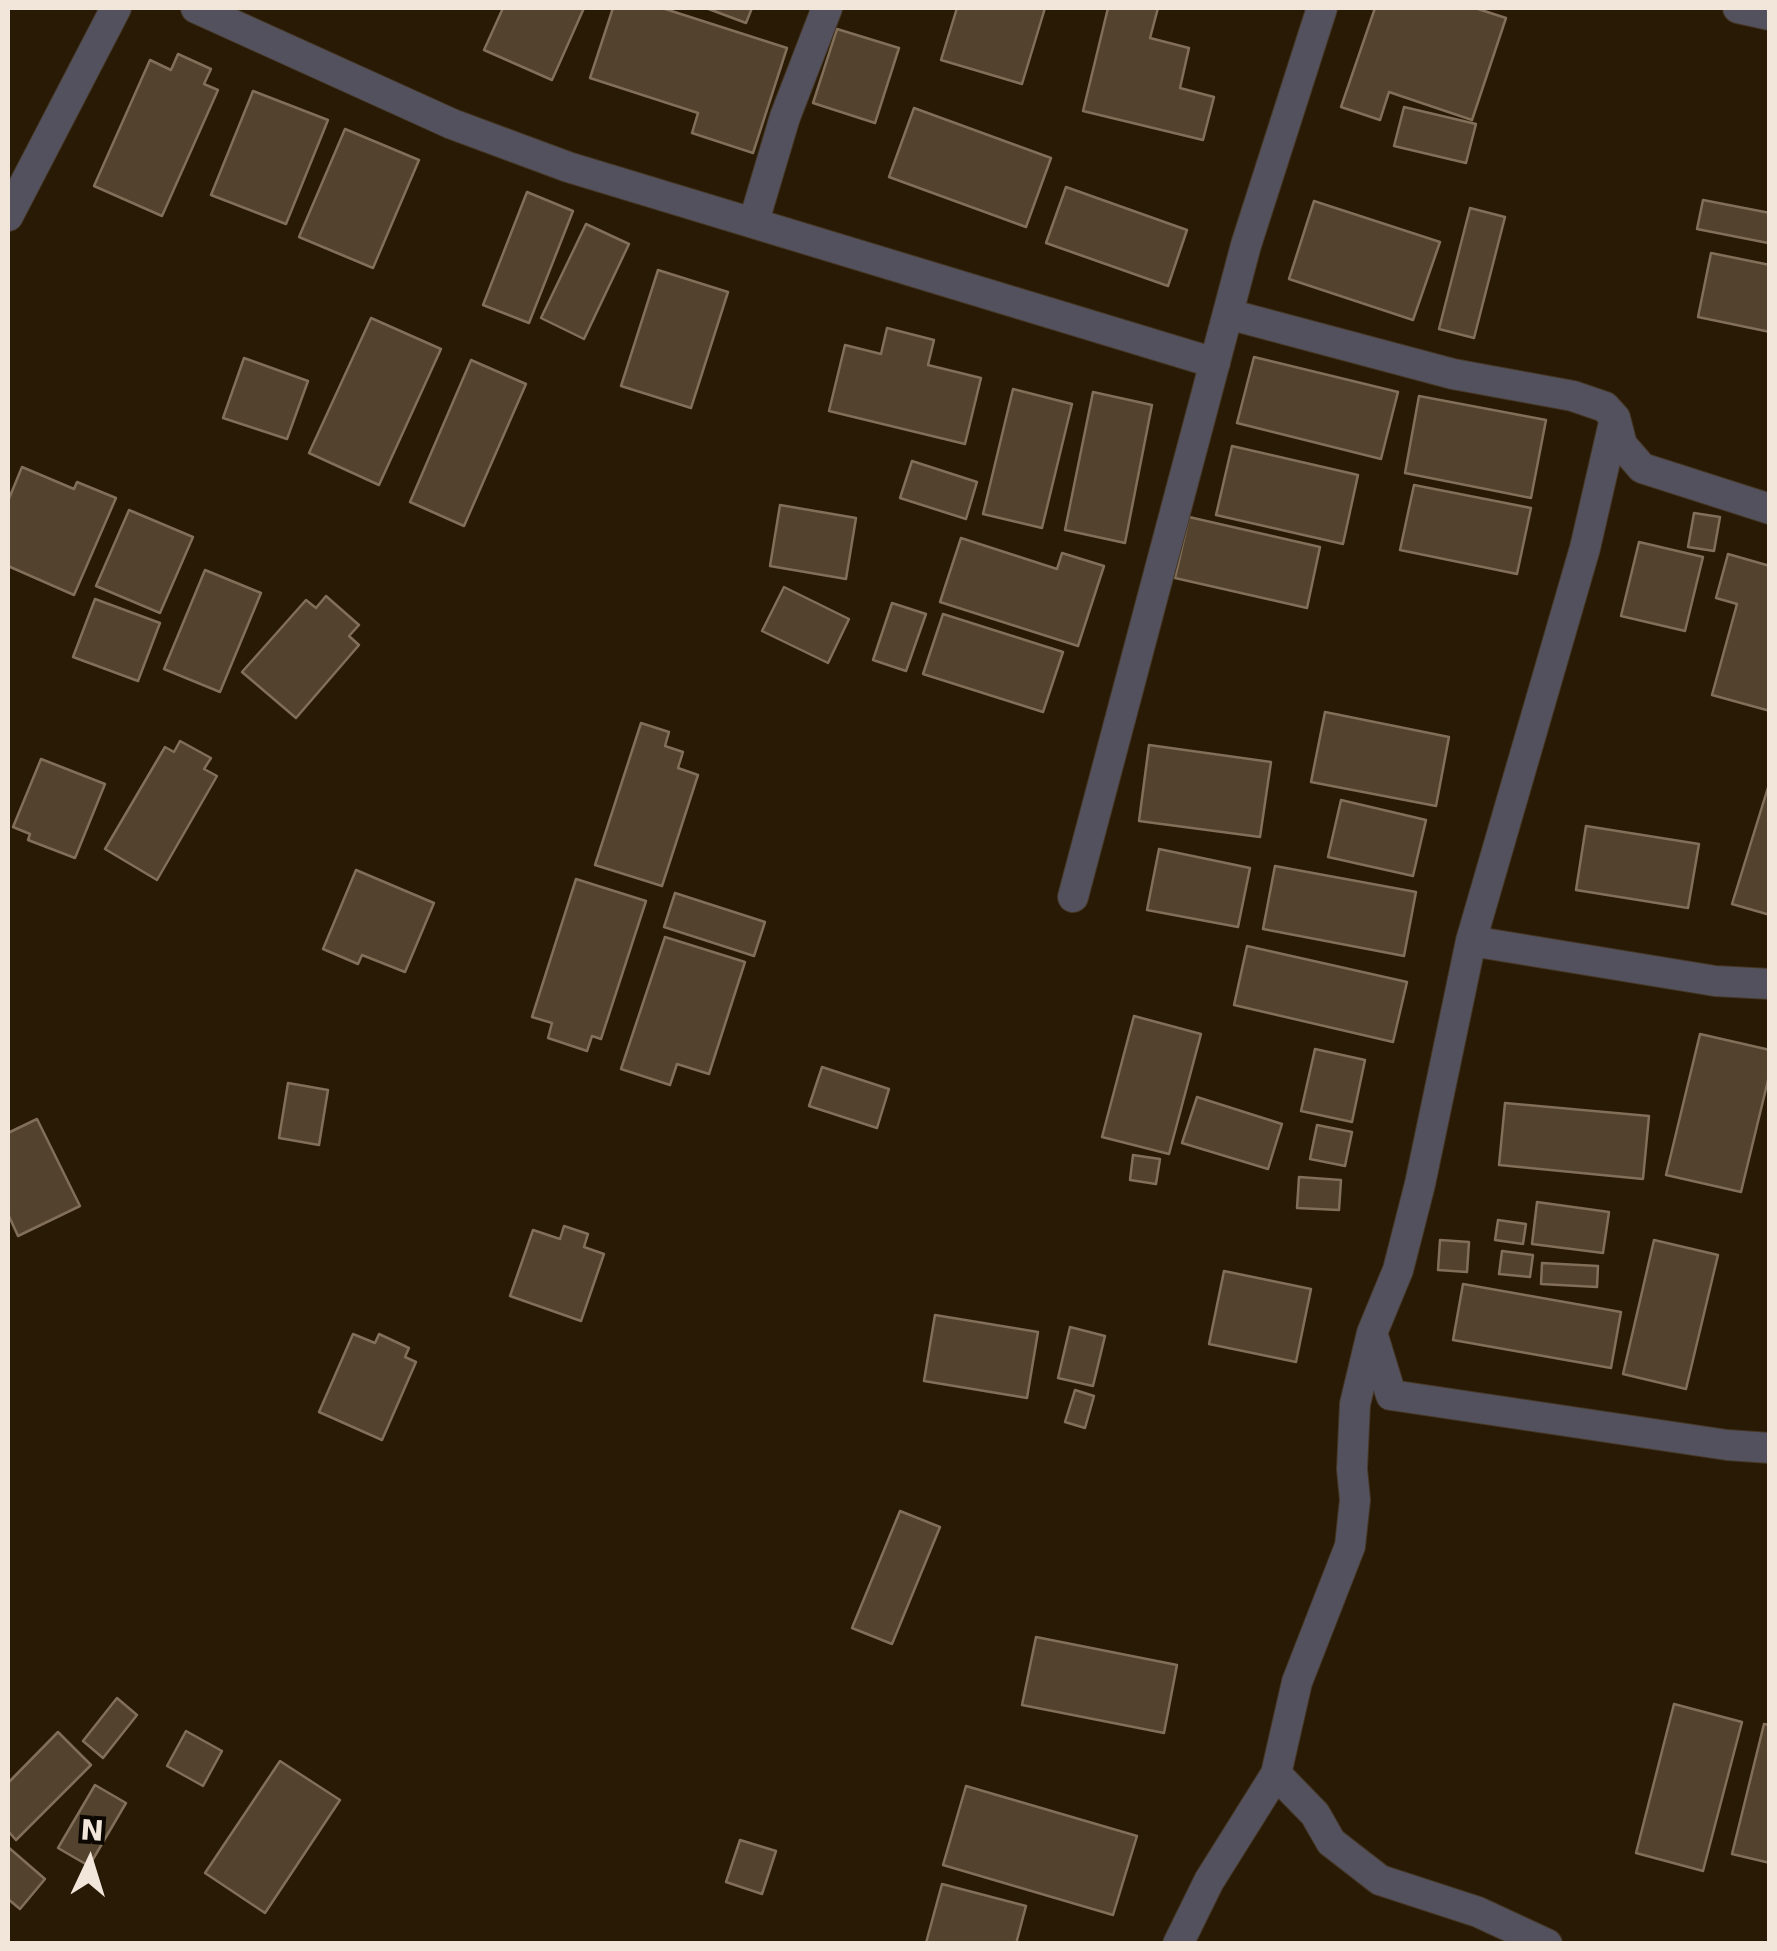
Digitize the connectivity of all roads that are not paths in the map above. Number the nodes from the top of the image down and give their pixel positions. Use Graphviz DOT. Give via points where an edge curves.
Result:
graph roads {
  1 [pos="116,8"];
  2 [pos="196,8"];
  3 [pos="827,8"];
  4 [pos="1322,8"];
  5 [pos="1738,8"];
  6 [pos="1770,15"];
  7 [pos="8,216"];
  8 [pos="754,221"];
  9 [pos="1228,314"];
  10 [pos="1215,362"];
  11 [pos="1616,418"];
  12 [pos="1770,509"];
  13 [pos="1073,897"];
  14 [pos="1471,941"];
  15 [pos="1770,984"];
  16 [pos="1372,1333"];
  17 [pos="1770,1448"];
  18 [pos="1276,1774"];
  19 [pos="1178,1944"];
  20 [pos="1547,1944"];
  1 -- 7 [label="street"];
  2 -- 8 [label="street" via="452,124 568,167"];
  3 -- 8 [label="street"];
  4 -- 9 [label="street"];
  5 -- 6 [label="street"];
  8 -- 10 [label="street"];
  9 -- 10 [label="street"];
  9 -- 11 [label="street" via="1453,374 1573,396"];
  10 -- 13 [label="street"];
  11 -- 12 [label="street" via="1622,445 1642,468"];
  11 -- 14 [label="street" via="1586,548"];
  14 -- 15 [label="street"];
  14 -- 16 [label="street" via="1420,1184 1398,1270"];
  16 -- 17 [label="street" via="1390,1395"];
  16 -- 18 [label="street" via="1354,1404 1350,1546 1297,1682"];
  18 -- 19 [label="street"];
  18 -- 20 [label="street" via="1315,1814 1331,1842 1380,1880 1478,1912"];
}
